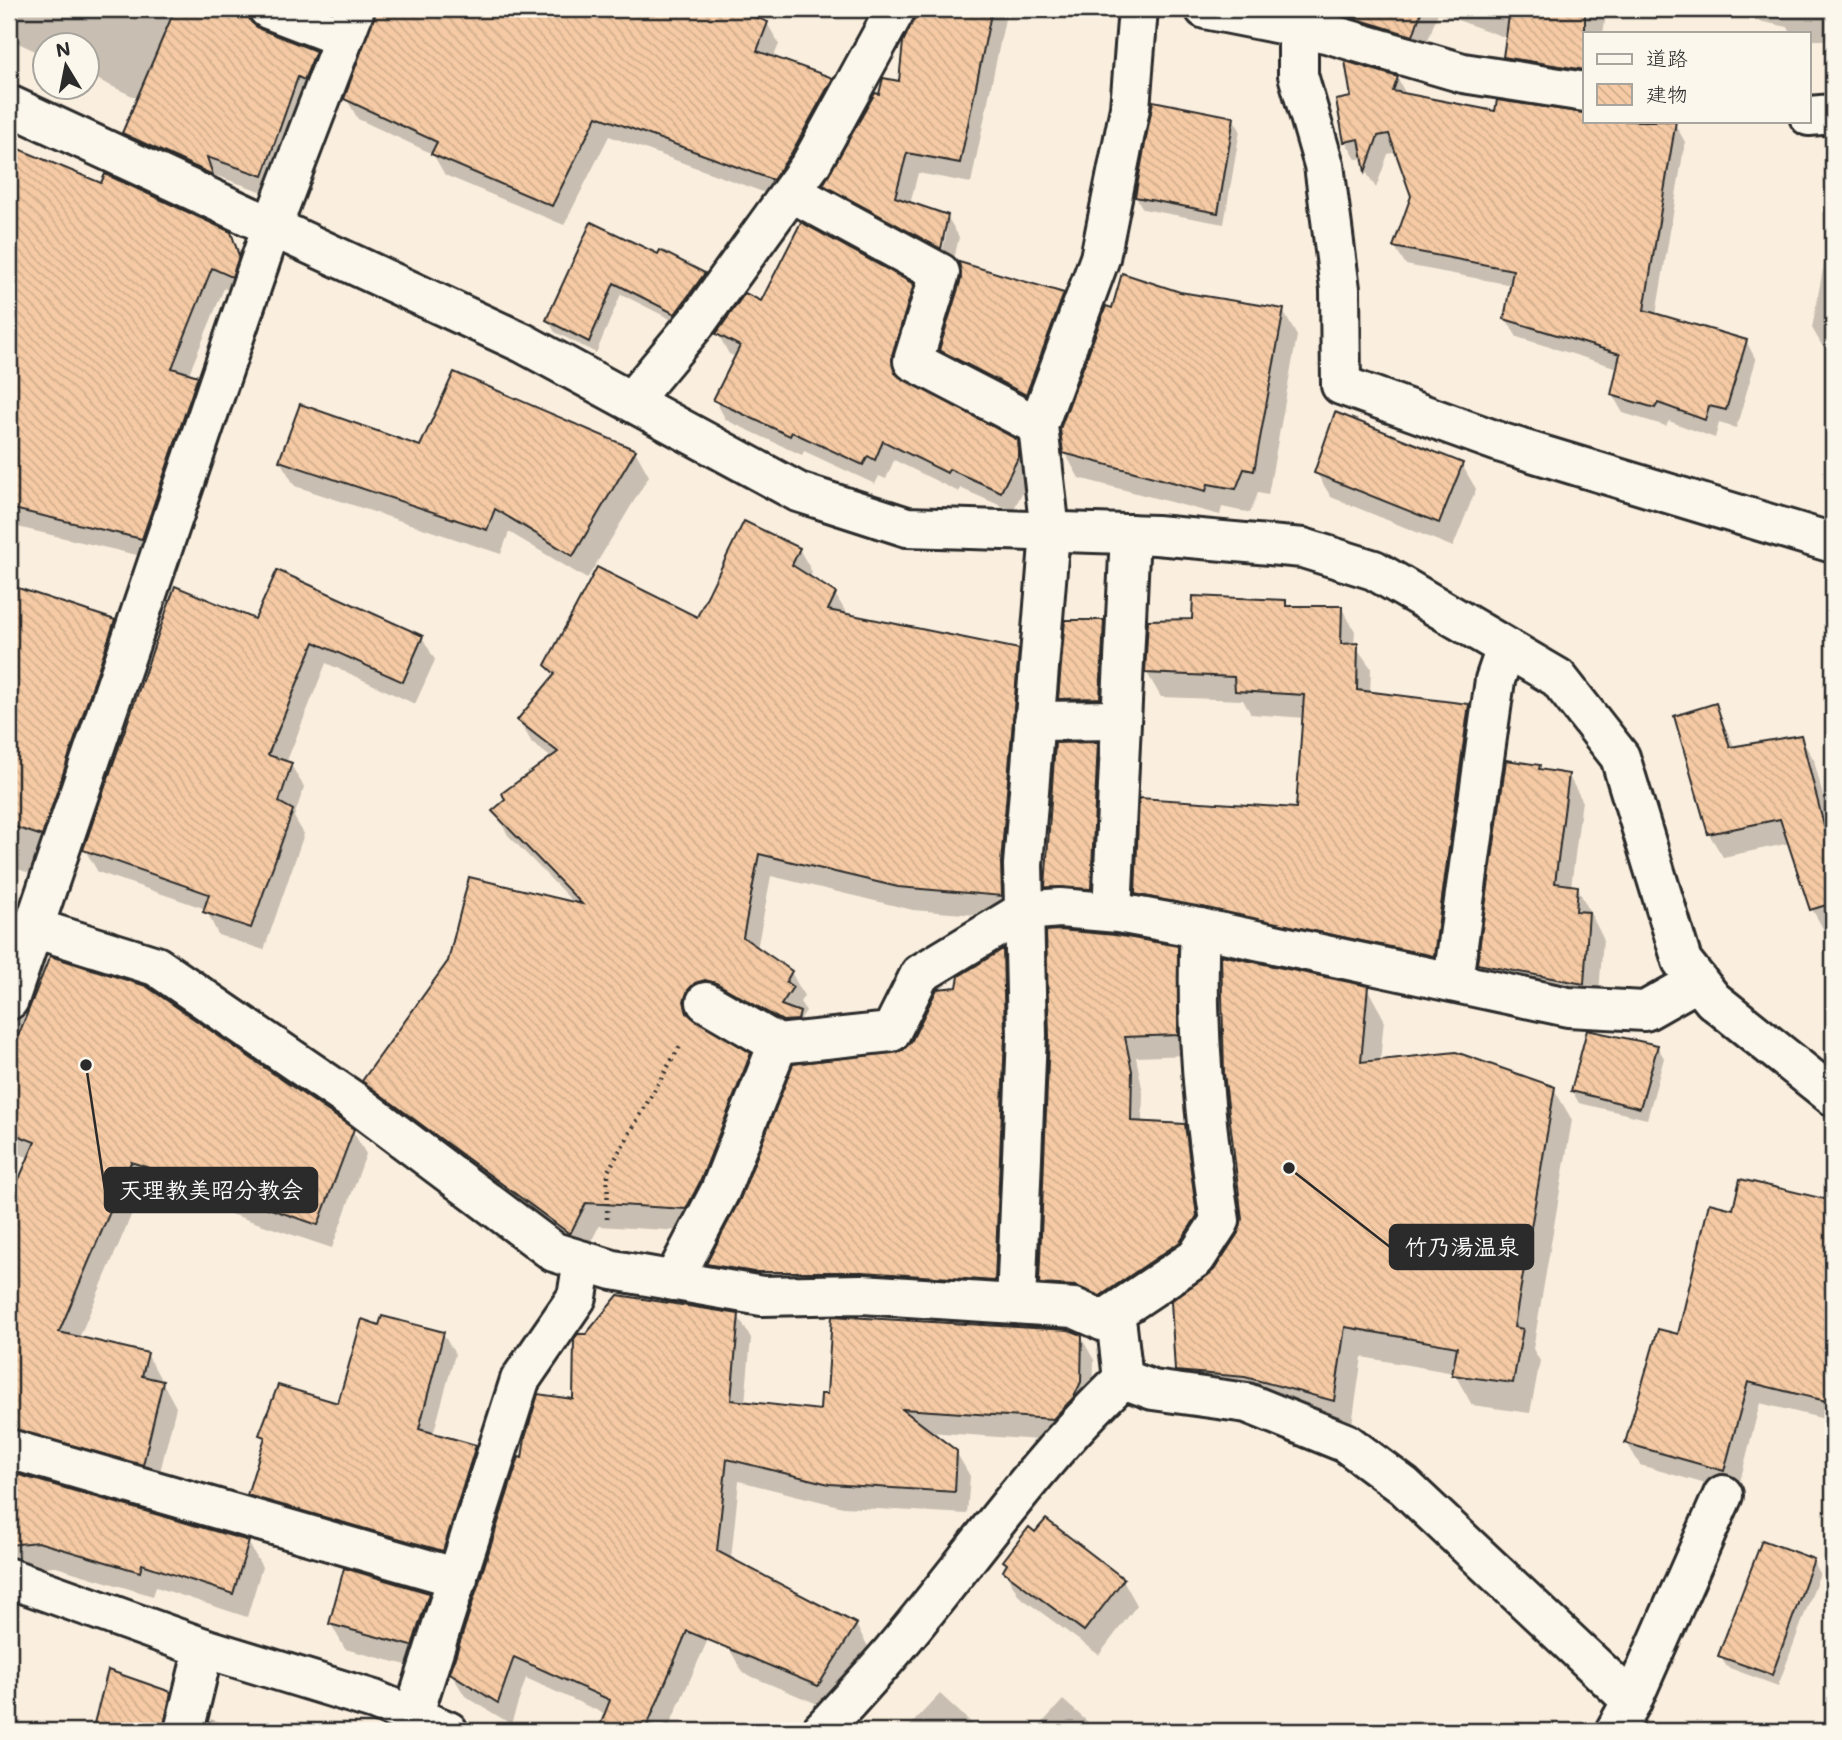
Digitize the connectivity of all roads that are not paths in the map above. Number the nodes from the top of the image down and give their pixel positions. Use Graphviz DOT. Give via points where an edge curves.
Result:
graph roads {
  1 [pos="268,9"];
  2 [pos="896,9"];
  3 [pos="1138,9"];
  4 [pos="1205,9"];
  5 [pos="349,23"];
  6 [pos="1298,28"];
  7 [pos="1583,92"];
  8 [pos="9,105"];
  9 [pos="1833,114"];
  10 [pos="1811,116"];
  11 [pos="791,192"];
  12 [pos="272,226"];
  13 [pos="632,400"];
  14 [pos="1038,426"];
  15 [pos="1050,532"];
  16 [pos="1130,534"];
  17 [pos="1833,543"];
  18 [pos="1506,648"];
  19 [pos="1119,720"];
  20 [pos="1034,721"];
  21 [pos="1024,911"];
  22 [pos="1112,912"];
  23 [pos="34,928"];
  24 [pos="1200,928"];
  25 [pos="1453,980"];
  26 [pos="1698,981"];
  27 [pos="12,983"];
  28 [pos="706,1002"];
  29 [pos="779,1044"];
  30 [pos="1833,1096"];
  31 [pos="595,1265"];
  32 [pos="673,1281"];
  33 [pos="1016,1304"];
  34 [pos="1102,1321"];
  35 [pos="1123,1379"];
  36 [pos="9,1449"];
  37 [pos="1723,1495"];
  38 [pos="9,1578"];
  39 [pos="458,1578"];
  40 [pos="204,1648"];
  41 [pos="1623,1716"];
  42 [pos="391,1717"];
  43 [pos="184,1731"];
  44 [pos="449,1731"];
  45 [pos="821,1731"];
  1 -- 5 [label="street"];
  2 -- 11 [label="street"];
  3 -- 14 [label="street" via="1130,107 1100,258"];
  4 -- 6 [label="street"];
  5 -- 12 [label="street"];
  6 -- 7 [label="street" via="1463,74"];
  6 -- 17 [label="street" via="1298,75 1324,165 1340,289 1340,385 1502,443"];
  8 -- 12 [label="street"];
  9 -- 10 [label="street"];
  11 -- 13 [label="street" via="700,318"];
  11 -- 14 [label="street" via="940,274 913,361"];
  12 -- 13 [label="street" via="523,343"];
  12 -- 23 [label="street"];
  13 -- 15 [label="street" via="798,492 895,523"];
  14 -- 15 [label="street"];
  15 -- 16 [label="street"];
  15 -- 20 [label="street"];
  16 -- 18 [label="street" via="1303,548 1374,570"];
  16 -- 19 [label="street"];
  18 -- 25 [label="street" via="1495,680"];
  18 -- 26 [label="street" via="1558,678 1620,757 1682,961"];
  19 -- 20 [label="street"];
  19 -- 22 [label="street"];
  20 -- 21 [label="street"];
  21 -- 22 [label="street"];
  21 -- 29 [label="street" via="920,974 891,1032"];
  21 -- 33 [label="street" via="1027,1035"];
  22 -- 24 [label="street"];
  23 -- 27 [label="street"];
  23 -- 31 [label="street" via="156,966 353,1101 554,1252"];
  24 -- 25 [label="street"];
  24 -- 34 [label="street" via="1196,993 1220,1221 1196,1258"];
  25 -- 26 [label="street" via="1568,1007 1645,1011"];
  26 -- 30 [label="street" via="1713,1000"];
  28 -- 29 [label="street"];
  29 -- 32 [label="street" via="720,1191"];
  31 -- 32 [label="street"];
  31 -- 39 [label="street" via="520,1381"];
  32 -- 33 [label="street" via="762,1296 862,1294"];
  33 -- 34 [label="street" via="1074,1308"];
  34 -- 35 [label="street" via="1117,1327"];
  35 -- 41 [label="street" via="1153,1390 1247,1403 1346,1443 1404,1486"];
  35 -- 45 [label="street" via="1025,1487 893,1652"];
  36 -- 39 [label="street"];
  37 -- 41 [label="street"];
  38 -- 40 [label="street"];
  39 -- 42 [label="street"];
  40 -- 42 [label="street"];
  40 -- 43 [label="street"];
  42 -- 44 [label="street"];
}
